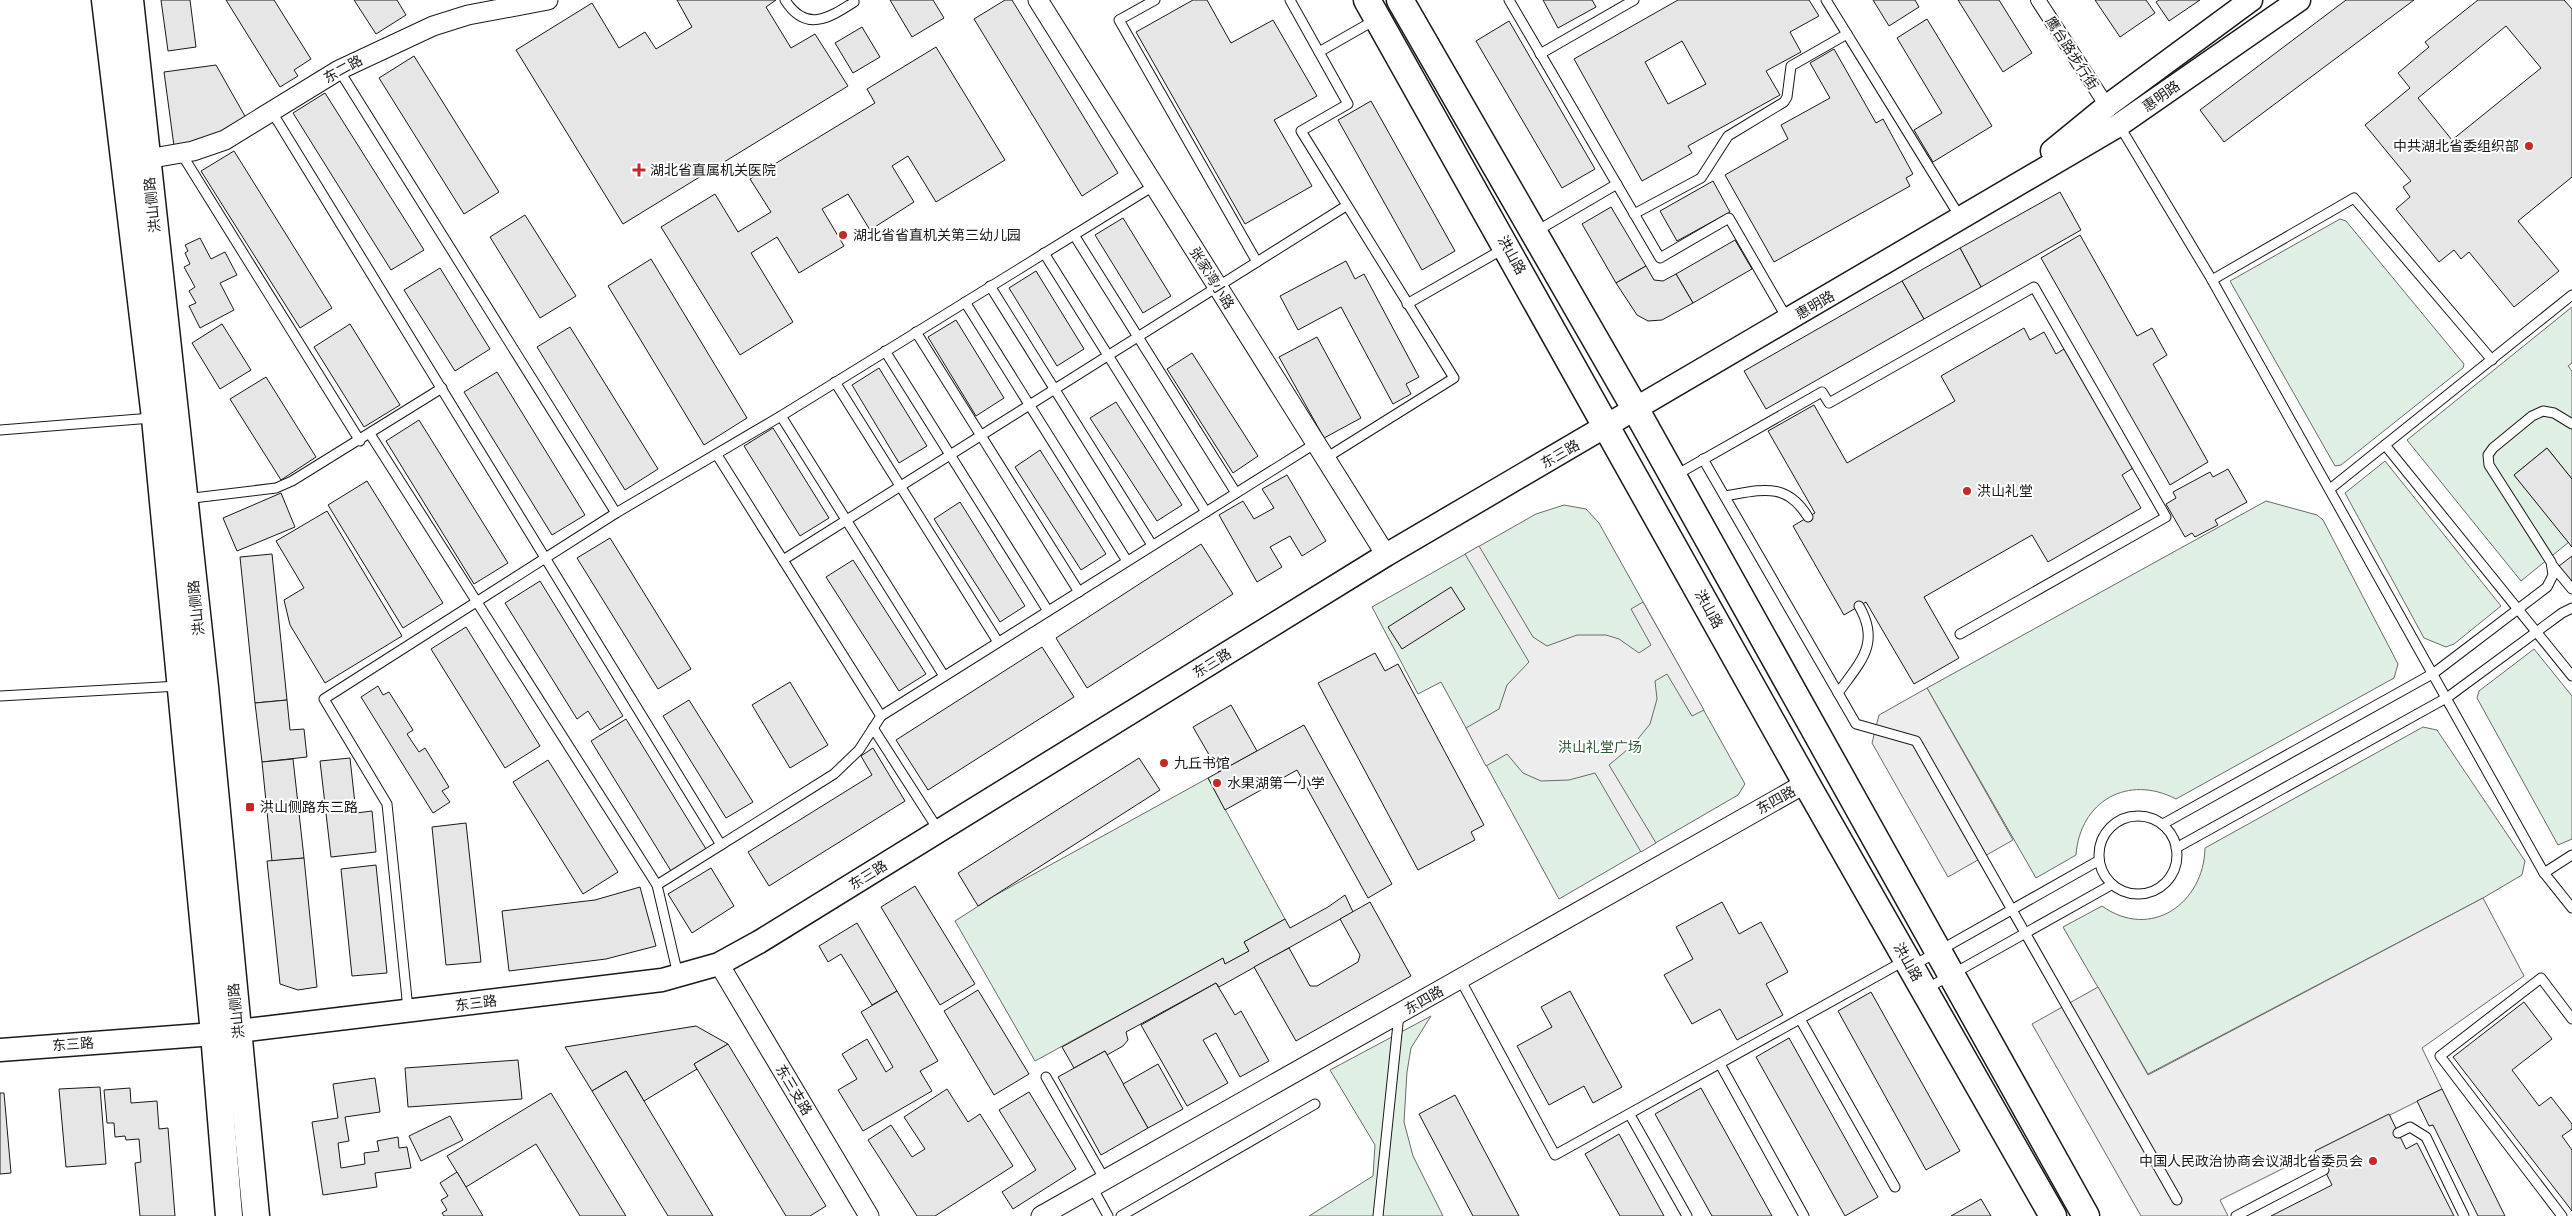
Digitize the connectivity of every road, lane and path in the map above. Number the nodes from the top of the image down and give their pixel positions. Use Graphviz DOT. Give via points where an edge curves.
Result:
graph roads {
  1 [pos="105,0"];
  2 [pos="130,0"];
  3 [pos="548,0"];
  4 [pos="785,0"];
  5 [pos="853,0"];
  6 [pos="1038,0"];
  7 [pos="1155,0"];
  8 [pos="1290,0"];
  9 [pos="1400,0"];
  10 [pos="1509,0"];
  11 [pos="1634,0"];
  12 [pos="1826,0"];
  13 [pos="2038,0"];
  14 [pos="2251,0"];
  15 [pos="2298,0"];
  16 [pos="1372,10"];
  17 [pos="1847,34"];
  18 [pos="1319,52"];
  19 [pos="1540,54"];
  20 [pos="339,70"];
  21 [pos="272,112"];
  22 [pos="2113,116"];
  23 [pos="181,153"];
  24 [pos="147,159"];
  25 [pos="1616,184"];
  26 [pos="1154,185"];
  27 [pos="1346,206"];
  28 [pos="1634,214"];
  29 [pos="1961,219"];
  30 [pos="1534,233"];
  31 [pos="1074,234"];
  32 [pos="1507,246"];
  33 [pos="1044,253"];
  34 [pos="1257,262"];
  35 [pos="2212,280"];
  36 [pos="990,286"];
  37 [pos="1218,287"];
  38 [pos="2572,295"];
  39 [pos="965,302"];
  40 [pos="1407,304"];
  41 [pos="1788,320"];
  42 [pos="916,332"];
  43 [pos="1139,337"];
  44 [pos="885,351"];
  45 [pos="1108,356"];
  46 [pos="2492,360"];
  47 [pos="835,382"];
  48 [pos="442,388"];
  49 [pos="1054,389"];
  50 [pos="1029,405"];
  51 [pos="1636,410"];
  52 [pos="781,416"];
  53 [pos="155,418"];
  54 [pos="2572,424"];
  55 [pos="1608,426"];
  56 [pos="0,430"];
  57 [pos="370,434"];
  58 [pos="981,436"];
  59 [pos="360,441"];
  60 [pos="2385,445"];
  61 [pos="1321,450"];
  62 [pos="717,455"];
  63 [pos="950,455"];
  64 [pos="1704,459"];
  65 [pos="1673,477"];
  66 [pos="900,486"];
  67 [pos="2330,489"];
  68 [pos="1236,492"];
  69 [pos="1726,496"];
  70 [pos="184,499"];
  71 [pos="1206,512"];
  72 [pos="616,513"];
  73 [pos="1808,517"];
  74 [pos="846,520"];
  75 [pos="1152,545"];
  76 [pos="1386,555"];
  77 [pos="545,558"];
  78 [pos="783,560"];
  79 [pos="1127,561"];
  80 [pos="2551,562"];
  81 [pos="2572,589"];
  82 [pos="1079,592"];
  83 [pos="476,601"];
  84 [pos="1859,606"];
  85 [pos="2572,608"];
  86 [pos="2518,609"];
  87 [pos="1048,611"];
  88 [pos="2537,633"];
  89 [pos="1960,634"];
  90 [pos="998,642"];
  91 [pos="2434,673"];
  92 [pos="944,676"];
  93 [pos="2572,676"];
  94 [pos="182,686"];
  95 [pos="1838,693"];
  96 [pos="0,696"];
  97 [pos="2448,697"];
  98 [pos="881,716"];
  99 [pos="873,728"];
  100 [pos="1806,783"];
  101 [pos="2163,824"];
  102 [pos="939,831"];
  103 [pos="721,845"];
  104 [pos="2176,848"];
  105 [pos="2572,855"];
  106 [pos="2098,861"];
  107 [pos="2544,873"];
  108 [pos="2111,884"];
  109 [pos="657,885"];
  110 [pos="2572,908"];
  111 [pos="2012,910"];
  112 [pos="2025,933"];
  113 [pos="1938,952"];
  114 [pos="719,964"];
  115 [pos="1908,964"];
  116 [pos="1951,975"];
  117 [pos="678,976"];
  118 [pos="1460,979"];
  119 [pos="1924,990"];
  120 [pos="409,1012"];
  121 [pos="1399,1014"];
  122 [pos="1800,1019"];
  123 [pos="2572,1019"];
  124 [pos="226,1033"];
  125 [pos="0,1050"];
  126 [pos="1720,1064"];
  127 [pos="1046,1077"];
  128 [pos="1315,1104"];
  129 [pos="1630,1115"];
  130 [pos="2398,1133"];
  131 [pos="2324,1170"];
  132 [pos="1099,1184"];
  133 [pos="1895,1187"];
  134 [pos="2177,1200"];
  135 [pos="229,1216"];
  136 [pos="256,1216"];
  137 [pos="869,1216"];
  138 [pos="1041,1216"];
  139 [pos="1108,1216"];
  140 [pos="1121,1216"];
  141 [pos="1378,1216"];
  142 [pos="1686,1216"];
  143 [pos="1804,1216"];
  144 [pos="2053,1216"];
  145 [pos="2086,1216"];
  146 [pos="2236,1216"];
  147 [pos="2464,1216"];
  148 [pos="2562,1216"];
  1 -- 53 [label="main road, 洪山侧路"];
  2 -- 24 [label="main road, 洪山侧路"];
  3 -- 20 [label="street, 东二路" via="468,15 433,26"];
  4 -- 5 [label="lane" via="795,12 814,20 827,19"];
  6 -- 26 [label="street, 张家湾小路"];
  7 -- 34 [label="lane" via="1119,20"];
  8 -- 18 [label="lane"];
  9 -- 30 [label="main road"];
  10 -- 19 [label="lane"];
  11 -- 19 [label="lane"];
  12 -- 17 [label="lane"];
  13 -- 22 [label="street, 鹰台路步行街"];
  14 -- 22 [label="street, 惠明路"];
  15 -- 22 [label="street, 惠明路"];
  16 -- 18 [label="lane"];
  16 -- 32 [label="main road, 洪山路"];
  17 -- 28 [label="lane" via="1791,66 1784,102 1728,136 1701,178"];
  17 -- 29 [label="lane"];
  18 -- 27 [label="lane" via="1348,104 1301,131"];
  19 -- 25 [label="lane"];
  20 -- 21 [label="street, 东二路"];
  20 -- 72 [label="lane"];
  21 -- 23 [label="street, 东二路" via="225,140"];
  21 -- 48 [label="lane"];
  22 -- 29 [label="street, 惠明路"];
  22 -- 35 [label="lane"];
  23 -- 24 [label="street, 东二路"];
  23 -- 59 [label="lane"];
  24 -- 70 [label="main road, 洪山侧路"];
  25 -- 28 [label="lane"];
  25 -- 30 [label="lane"];
  26 -- 31 [label="lane"];
  26 -- 37 [label="street, 张家湾小路"];
  27 -- 34 [label="lane"];
  27 -- 40 [label="lane"];
  28 -- 41 [label="lane" via="1660,258 1729,218"];
  29 -- 41 [label="street, 惠明路"];
  30 -- 51 [label="main road"];
  31 -- 33 [label="lane"];
  31 -- 43 [label="lane"];
  32 -- 40 [label="lane"];
  32 -- 55 [label="main road, 洪山路"];
  33 -- 36 [label="lane"];
  33 -- 45 [label="lane"];
  34 -- 37 [label="lane"];
  35 -- 46 [label="lane" via="2354,198"];
  35 -- 67 [label="lane"];
  36 -- 39 [label="lane"];
  36 -- 49 [label="lane"];
  37 -- 43 [label="lane"];
  37 -- 61 [label="street, 张家湾小路"];
  38 -- 46 [label="lane"];
  39 -- 42 [label="lane"];
  39 -- 50 [label="lane"];
  40 -- 61 [label="lane" via="1454,378"];
  41 -- 51 [label="street, 惠明路"];
  42 -- 44 [label="lane"];
  42 -- 58 [label="lane"];
  43 -- 45 [label="lane"];
  43 -- 68 [label="lane"];
  44 -- 47 [label="lane"];
  44 -- 63 [label="lane"];
  45 -- 49 [label="lane"];
  45 -- 71 [label="lane"];
  46 -- 60 [label="lane"];
  47 -- 52 [label="lane"];
  47 -- 66 [label="lane"];
  48 -- 57 [label="lane"];
  48 -- 77 [label="lane"];
  49 -- 50 [label="lane"];
  49 -- 75 [label="lane"];
  50 -- 58 [label="lane"];
  50 -- 79 [label="lane"];
  51 -- 55 [label="street, 东三路"];
  51 -- 65 [label="main road"];
  52 -- 62 [label="lane"];
  52 -- 74 [label="lane"];
  53 -- 56 [label="lane"];
  53 -- 94 [label="main road, 洪山侧路"];
  54 -- 80 [label="lane" via="2554,413 2538,413 2488,455 2489,465"];
  55 -- 76 [label="street, 东三路"];
  55 -- 100 [label="main road, 洪山路"];
  57 -- 59 [label="lane"];
  57 -- 83 [label="lane"];
  58 -- 63 [label="lane"];
  58 -- 82 [label="lane"];
  59 -- 70 [label="lane" via="308,473 276,488"];
  60 -- 67 [label="lane"];
  60 -- 86 [label="lane"];
  61 -- 68 [label="lane"];
  61 -- 76 [label="street, 张家湾小路"];
  62 -- 72 [label="lane"];
  62 -- 78 [label="lane"];
  63 -- 66 [label="lane"];
  63 -- 87 [label="lane"];
  64 -- 65 [label="lane"];
  64 -- 69 [label="lane"];
  64 -- 89 [label="lane" via="1822,392 1829,403 2034,287 2166,517"];
  65 -- 113 [label="main road"];
  66 -- 74 [label="lane"];
  66 -- 90 [label="lane"];
  67 -- 91 [label="lane"];
  68 -- 71 [label="lane"];
  69 -- 73 [label="lane" via="1773,490 1796,500"];
  69 -- 95 [label="lane"];
  70 -- 124 [label="main road, 洪山侧路"];
  71 -- 75 [label="lane"];
  72 -- 77 [label="lane"];
  74 -- 78 [label="lane"];
  74 -- 92 [label="lane"];
  75 -- 79 [label="lane"];
  76 -- 102 [label="street, 东三路"];
  77 -- 83 [label="lane"];
  77 -- 103 [label="lane"];
  78 -- 98 [label="lane"];
  79 -- 82 [label="lane"];
  80 -- 81 [label="lane"];
  80 -- 86 [label="lane" via="2553,575 2550,583"];
  82 -- 87 [label="lane"];
  83 -- 109 [label="lane"];
  83 -- 120 [label="lane" via="324,699 387,804"];
  84 -- 95 [label="lane" via="1868,625 1867,651"];
  85 -- 88 [label="lane"];
  86 -- 88 [label="lane"];
  86 -- 91 [label="lane"];
  87 -- 90 [label="lane"];
  88 -- 93 [label="lane"];
  88 -- 97 [label="lane"];
  90 -- 92 [label="lane"];
  91 -- 97 [label="lane"];
  91 -- 101 [label="lane"];
  92 -- 98 [label="lane"];
  94 -- 96 [label="lane"];
  94 -- 124 [label="main road, 洪山侧路"];
  95 -- 111 [label="lane" via="1856,724 1916,741"];
  97 -- 104 [label="lane"];
  97 -- 107 [label="lane"];
  98 -- 99 [label="lane"];
  99 -- 102 [label="lane"];
  99 -- 103 [label="lane" via="859,750 834,774"];
  100 -- 115 [label="main road, 洪山路"];
  100 -- 118 [label="street, 东四路"];
  101 -- 104 [label="lane"];
  101 -- 106 [label="lane" via="2142,816 2119,821 2109,828 2103,839"];
  102 -- 114 [label="street, 东三路"];
  103 -- 109 [label="lane"];
  104 -- 108 [label="lane" via="2174,871 2157,890 2133,894"];
  105 -- 107 [label="lane"];
  106 -- 108 [label="lane"];
  106 -- 111 [label="lane"];
  107 -- 110 [label="lane"];
  108 -- 112 [label="lane"];
  109 -- 117 [label="lane"];
  111 -- 112 [label="lane"];
  111 -- 113 [label="lane"];
  112 -- 116 [label="lane"];
  112 -- 134 [label="lane"];
  113 -- 115 [label="lane"];
  113 -- 116 [label="main road"];
  114 -- 117 [label="street, 东三路"];
  114 -- 137 [label="street, 东三支路"];
  115 -- 119 [label="main road, 洪山路"];
  115 -- 122 [label="lane"];
  116 -- 119 [label="lane"];
  116 -- 145 [label="main road"];
  117 -- 120 [label="street, 东三路"];
  118 -- 121 [label="street, 东四路"];
  118 -- 129 [label="lane" via="1555,1155"];
  119 -- 144 [label="main road, 洪山路"];
  120 -- 124 [label="street, 东三路"];
  121 -- 132 [label="street, 东四路"];
  121 -- 141 [label="lane"];
  122 -- 126 [label="lane"];
  122 -- 133 [label="lane"];
  123 -- 148 [label="lane" via="2541,978 2440,1056"];
  124 -- 125 [label="street, 东三路"];
  124 -- 135 [label="main road, 洪山侧路"];
  124 -- 136 [label="main road, 洪山侧路"];
  126 -- 129 [label="lane"];
  126 -- 143 [label="lane"];
  127 -- 132 [label="lane"];
  128 -- 140 [label="lane"];
  129 -- 142 [label="lane"];
  130 -- 147 [label="lane" via="2410,1127 2426,1137"];
  131 -- 146 [label="lane"];
  132 -- 138 [label="street, 东四路"];
  132 -- 139 [label="lane"];
}
